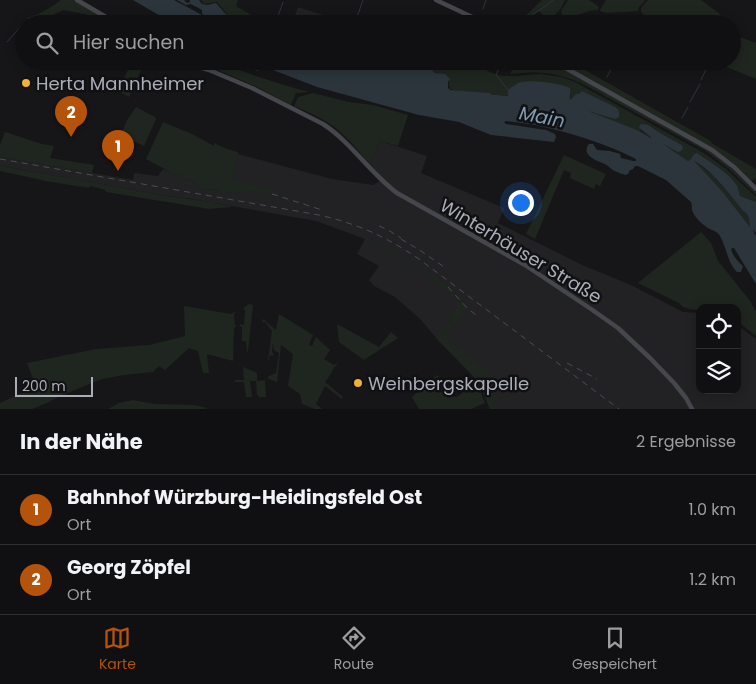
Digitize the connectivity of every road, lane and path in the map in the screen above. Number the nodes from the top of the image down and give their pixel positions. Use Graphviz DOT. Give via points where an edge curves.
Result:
graph roads {
  1 [pos="77,0"];
  2 [pos="436,0"];
  3 [pos="103,15"];
  4 [pos="467,15"];
  5 [pos="209,70"];
  6 [pos="570,70"];
  7 [pos="756,189"];
  8 [pos="692,409"];
  1 -- 3 [label="main road"];
  2 -- 4 [label="main road"];
  5 -- 8 [label="main road, Winterhäuser Straße" via="323,124 345,141 390,188 525,265 591,309 618,328 650,358 674,383"];
  6 -- 7 [label="main road" via="712,150"];
}
